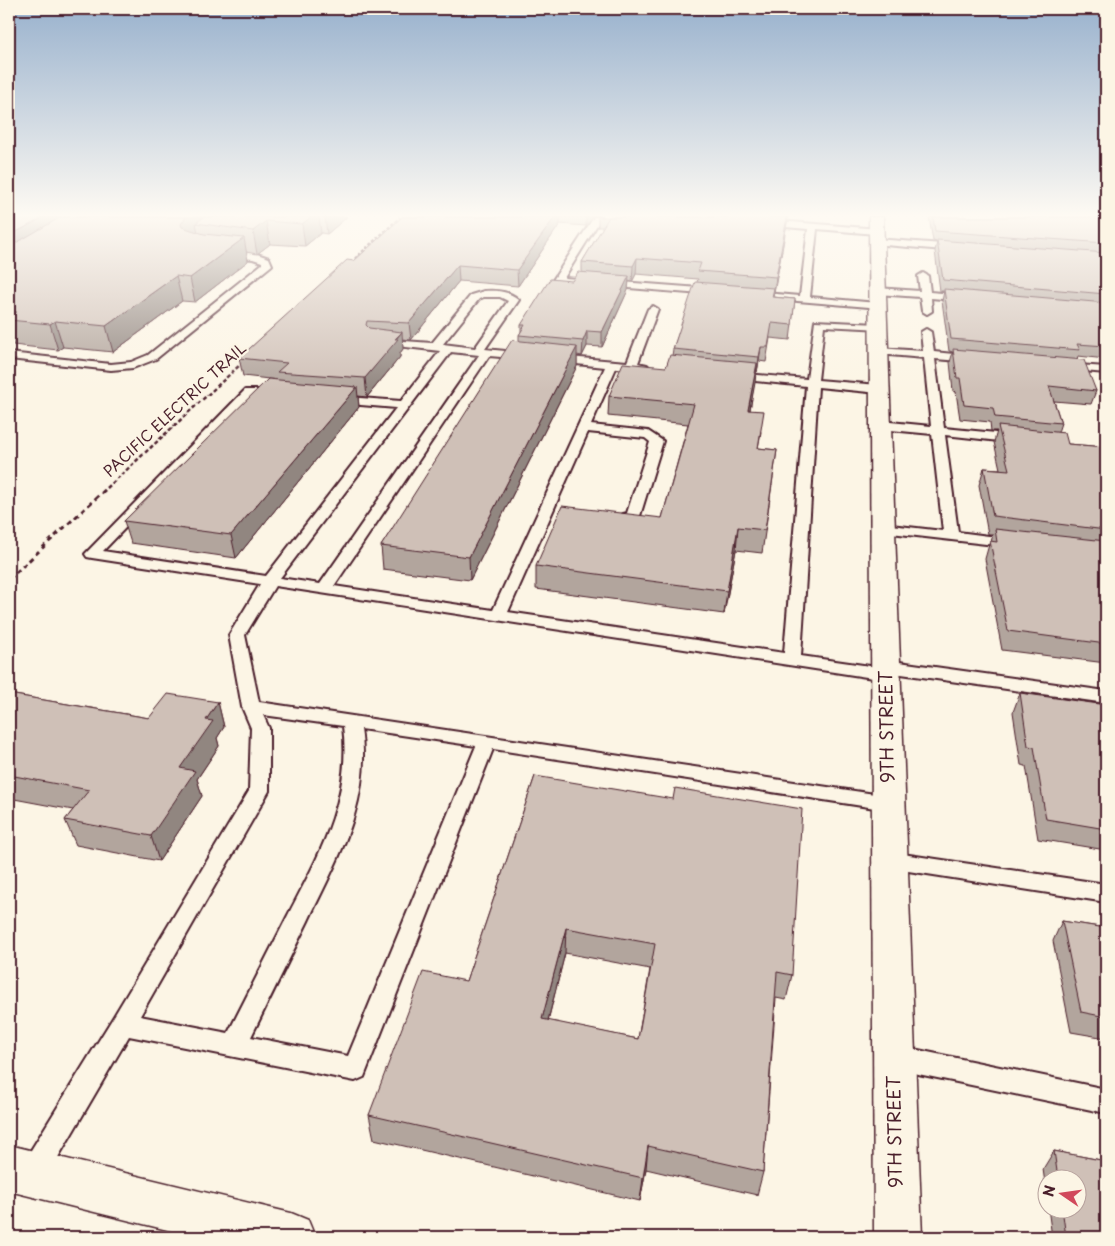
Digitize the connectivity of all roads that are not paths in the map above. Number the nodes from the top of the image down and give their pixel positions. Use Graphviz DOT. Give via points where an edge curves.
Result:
graph roads {
  1 [pos="254,275"];
  2 [pos="561,275"];
  3 [pos="808,275"];
  4 [pos="877,275"];
  5 [pos="924,276"];
  6 [pos="726,293"];
  7 [pos="746,295"];
  8 [pos="924,295"];
  9 [pos="972,299"];
  10 [pos="806,300"];
  11 [pos="653,310"];
  12 [pos="927,311"];
  13 [pos="878,318"];
  14 [pos="926,332"];
  15 [pos="375,341"];
  16 [pos="441,347"];
  17 [pos="482,351"];
  18 [pos="929,355"];
  19 [pos="9,356"];
  20 [pos="988,360"];
  21 [pos="612,364"];
  22 [pos="631,366"];
  23 [pos="1057,366"];
  24 [pos="660,368"];
  25 [pos="1106,370"];
  26 [pos="726,375"];
  27 [pos="812,383"];
  28 [pos="879,389"];
  29 [pos="288,395"];
  30 [pos="326,398"];
  31 [pos="404,405"];
  32 [pos="880,425"];
  33 [pos="583,428"];
  34 [pos="938,431"];
  35 [pos="1027,440"];
  36 [pos="545,513"];
  37 [pos="563,515"];
  38 [pos="599,520"];
  39 [pos="882,528"];
  40 [pos="951,536"];
  41 [pos="1028,544"];
  42 [pos="270,581"];
  43 [pos="324,589"];
  44 [pos="499,615"];
  45 [pos="792,659"];
  46 [pos="885,670"];
  47 [pos="1106,697"];
  48 [pos="251,707"];
  49 [pos="351,721"];
  50 [pos="487,741"];
  51 [pos="888,803"];
  52 [pos="889,860"];
  53 [pos="1106,893"];
  54 [pos="123,1024"];
  55 [pos="234,1046"];
  56 [pos="894,1057"];
  57 [pos="1106,1101"];
  58 [pos="17,1176"];
  59 [pos="291,1237"];
  60 [pos="898,1237"];
  1 -- 19 [label="lane" via="152,357 133,365 111,367"];
  2 -- 6 [label="lane" via="558,280"];
  3 -- 10 [label="lane"];
  4 -- 13 [label="street, 9TH STREET"];
  5 -- 8 [label="lane"];
  7 -- 10 [label="lane"];
  8 -- 9 [label="lane"];
  8 -- 12 [label="lane"];
  8 -- 13 [label="lane"];
  10 -- 13 [label="lane"];
  11 -- 22 [label="lane"];
  13 -- 18 [label="lane"];
  13 -- 27 [label="lane" via="819,323"];
  13 -- 28 [label="street, 9TH STREET"];
  14 -- 18 [label="lane"];
  15 -- 16 [label="lane"];
  16 -- 17 [label="lane"];
  16 -- 17 [label="lane" via="474,297 482,294 510,296 514,300"];
  16 -- 31 [label="lane"];
  17 -- 21 [label="lane"];
  17 -- 43 [label="lane"];
  18 -- 20 [label="lane"];
  18 -- 34 [label="lane"];
  21 -- 22 [label="lane"];
  21 -- 33 [label="lane"];
  22 -- 24 [label="lane"];
  23 -- 25 [label="lane"];
  26 -- 27 [label="lane"];
  27 -- 28 [label="lane"];
  27 -- 45 [label="lane"];
  28 -- 32 [label="street, 9TH STREET"];
  29 -- 42 [label="lane" via="249,392 92,554"];
  30 -- 31 [label="lane"];
  31 -- 42 [label="lane"];
  32 -- 34 [label="lane"];
  32 -- 39 [label="street, 9TH STREET"];
  33 -- 36 [label="lane"];
  33 -- 38 [label="lane" via="648,435 657,441 633,516 617,522"];
  34 -- 35 [label="lane"];
  34 -- 40 [label="lane"];
  36 -- 37 [label="lane"];
  36 -- 44 [label="lane"];
  39 -- 40 [label="lane"];
  39 -- 46 [label="street, 9TH STREET"];
  40 -- 41 [label="lane"];
  42 -- 43 [label="lane"];
  42 -- 48 [label="lane" via="237,635"];
  43 -- 44 [label="lane"];
  44 -- 45 [label="lane"];
  45 -- 46 [label="lane"];
  46 -- 47 [label="lane"];
  46 -- 51 [label="street, 9TH STREET"];
  48 -- 49 [label="lane"];
  48 -- 54 [label="lane" via="260,728 259,791"];
  49 -- 50 [label="lane"];
  49 -- 55 [label="lane" via="355,751 353,777 342,826"];
  50 -- 51 [label="lane"];
  50 -- 55 [label="lane" via="355,1069"];
  51 -- 52 [label="street, 9TH STREET"];
  52 -- 53 [label="lane"];
  52 -- 56 [label="street, 9TH STREET"];
  54 -- 55 [label="lane"];
  54 -- 58 [label="lane"];
  56 -- 57 [label="lane"];
  56 -- 60 [label="street, 9TH STREET"];
  58 -- 59 [label="street"];
}
